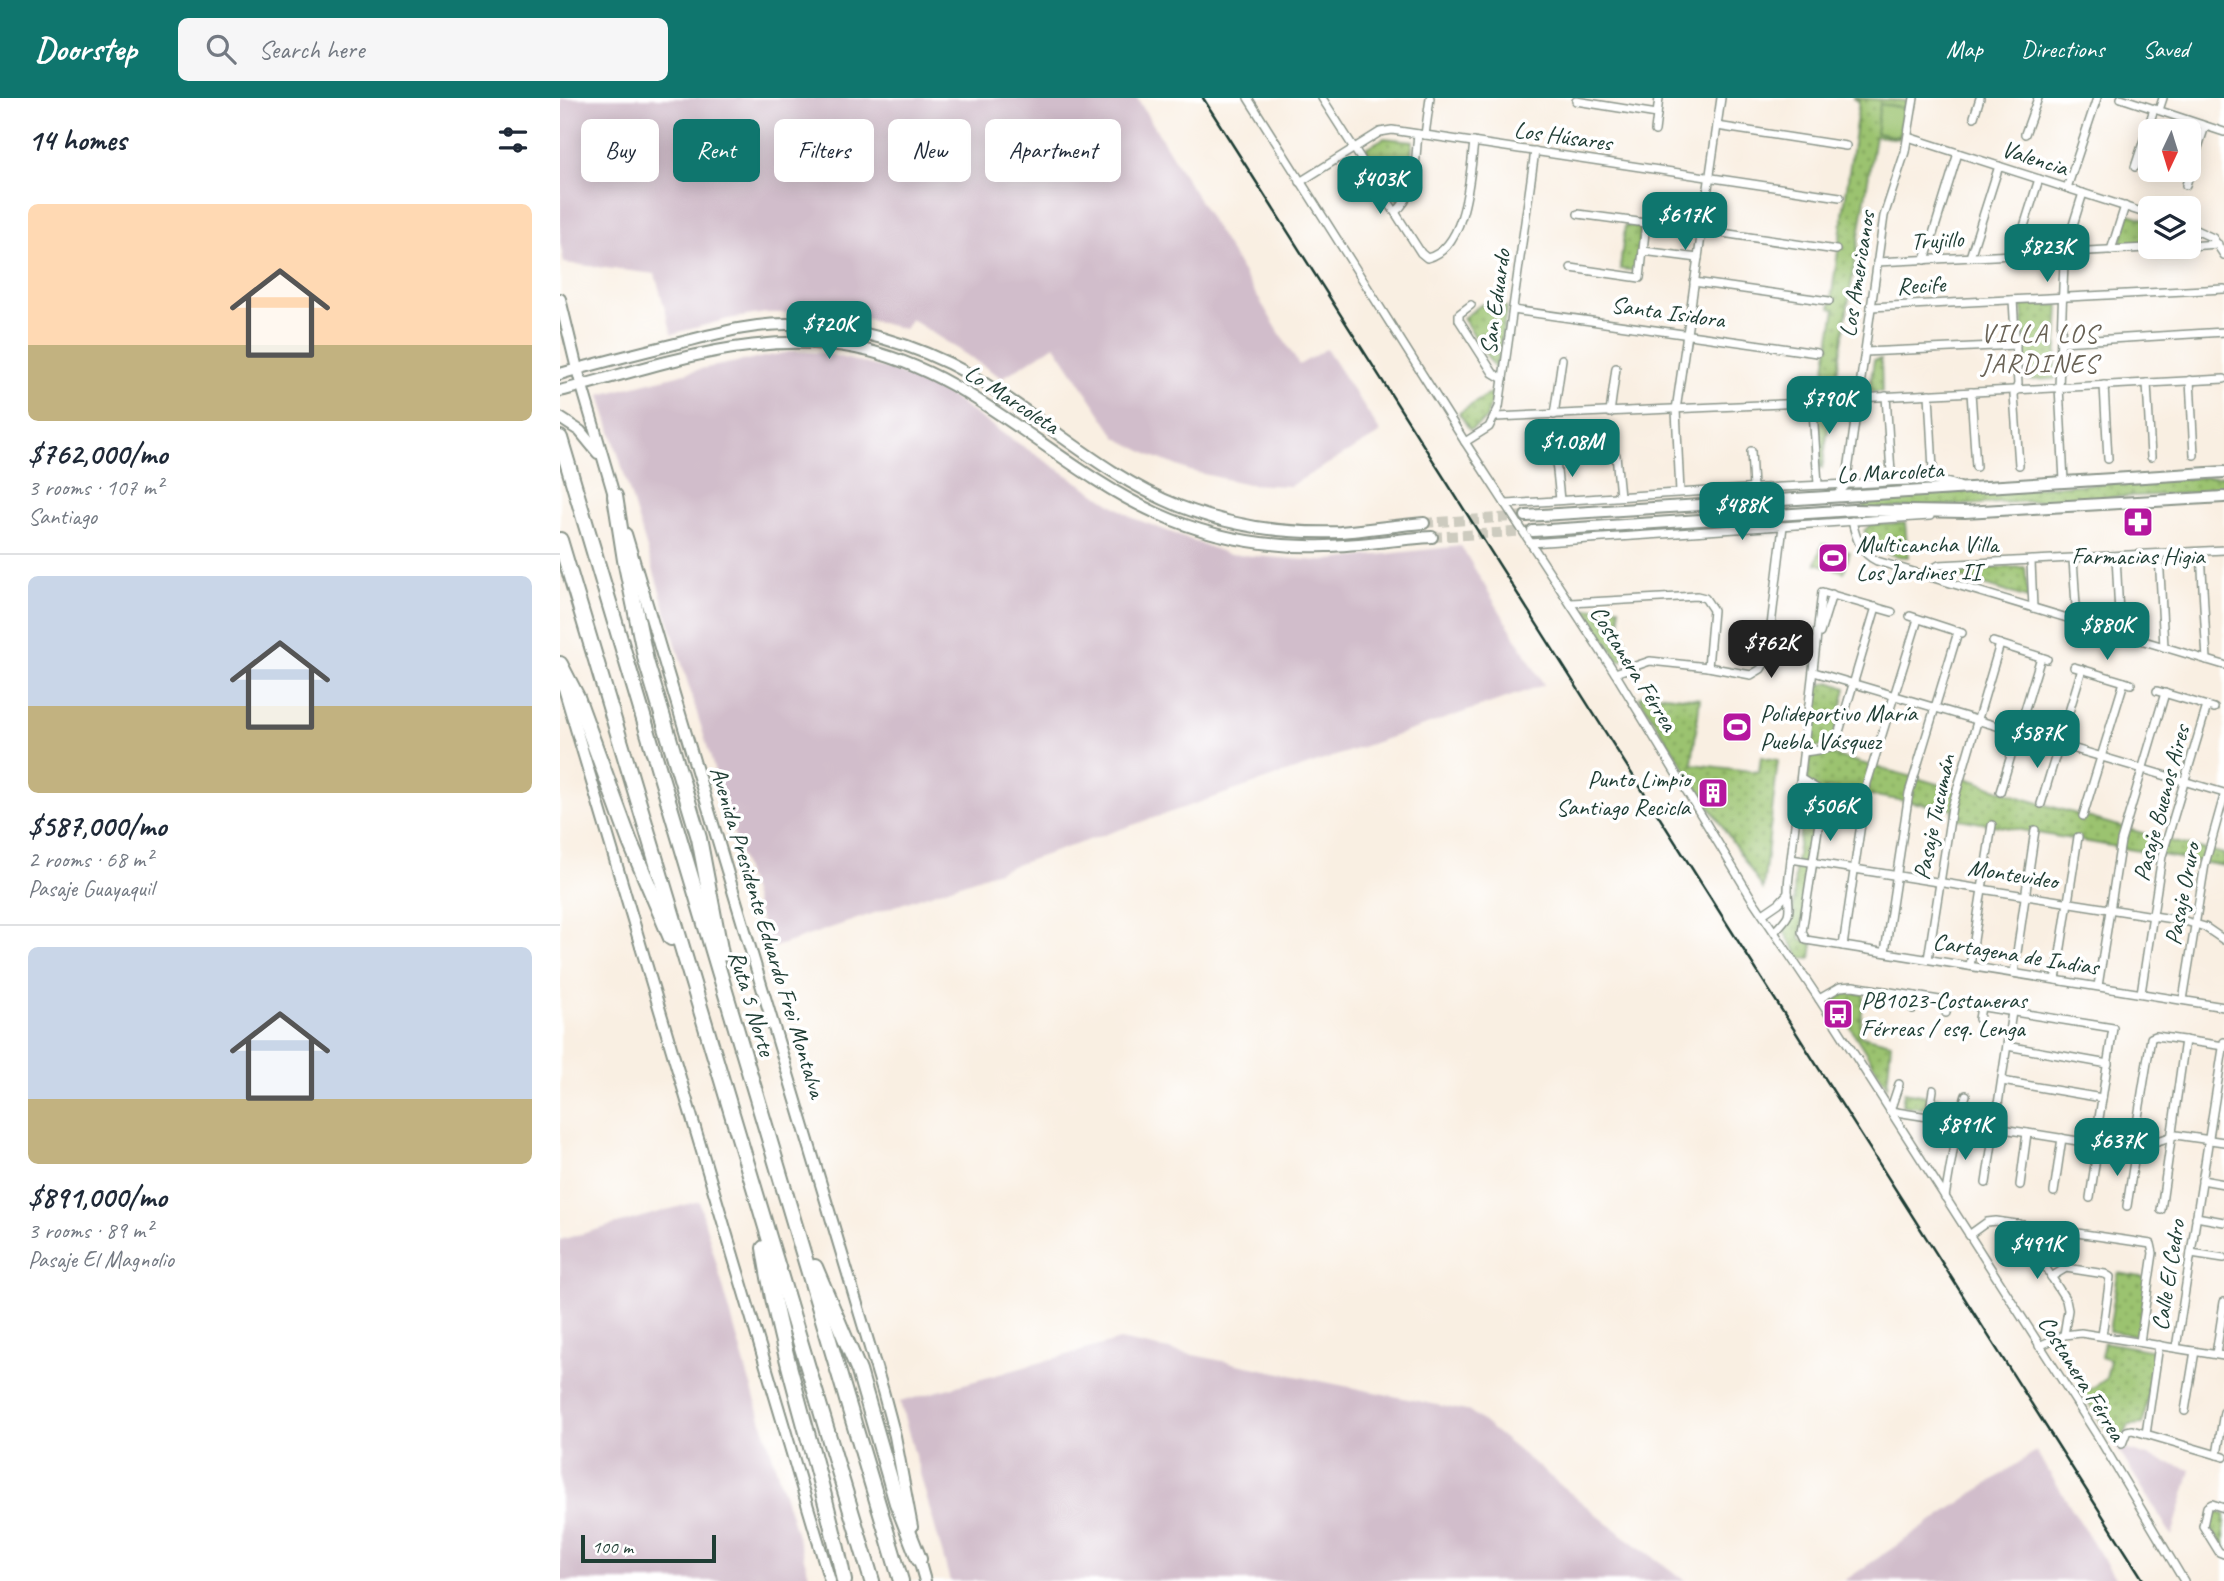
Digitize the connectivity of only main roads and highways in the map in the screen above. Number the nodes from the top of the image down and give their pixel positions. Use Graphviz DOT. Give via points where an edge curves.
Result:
graph roads {
  1 [pos="560,299"];
  2 [pos="577,369"];
  3 [pos="560,374"];
  4 [pos="582,386"];
  5 [pos="560,391"];
  6 [pos="1003,396"];
  7 [pos="991,408"];
  8 [pos="1023,410"];
  9 [pos="560,418"];
  10 [pos="1011,421"];
  11 [pos="560,439"];
  12 [pos="605,465"];
  13 [pos="2224,472"];
  14 [pos="2029,483"];
  15 [pos="1964,489"];
  16 [pos="614,496"];
  17 [pos="2224,497"];
  18 [pos="2031,508"];
  19 [pos="1965,512"];
  20 [pos="1526,516"];
  21 [pos="1424,523"];
  22 [pos="1533,531"];
  23 [pos="1432,537"];
  24 [pos="560,540"];
  25 [pos="560,664"];
  26 [pos="560,676"];
  27 [pos="696,993"];
  28 [pos="727,998"];
  29 [pos="757,1198"];
  30 [pos="795,1225"];
  31 [pos="919,1559"];
  32 [pos="830,1581"];
  33 [pos="844,1581"];
  34 [pos="872,1581"];
  35 [pos="901,1581"];
  36 [pos="925,1581"];
  1 -- 2 [label="main road, Avenida Presidente Eduardo Frei Montalva"];
  2 -- 3 [label="main road, Lo Marcoleta"];
  2 -- 4 [label="main road, Avenida Presidente Eduardo Frei Montalva"];
  2 -- 6 [label="main road, Lo Marcoleta" via="733,330 791,324 857,332 900,344 954,366"];
  4 -- 5 [label="main road, Lo Marcoleta"];
  4 -- 7 [label="main road, Lo Marcoleta" via="726,348 802,342 896,359"];
  4 -- 12 [label="main road, Avenida Presidente Eduardo Frei Montalva"];
  6 -- 7 [label="main road"];
  6 -- 8 [label="main road, Lo Marcoleta"];
  7 -- 10 [label="main road, Lo Marcoleta"];
  8 -- 10 [label="main road"];
  8 -- 21 [label="main road, Lo Marcoleta" via="1119,476 1202,514 1294,531 1341,532"];
  9 -- 12 [label="main road" via="580,430"];
  10 -- 23 [label="main road, Lo Marcoleta" via="1136,503 1209,532 1305,547"];
  11 -- 28 [label="highway, Ruta 5 Norte"];
  12 -- 16 [label="main road, Avenida Presidente Eduardo Frei Montalva"];
  13 -- 14 [label="main road, Lo Marcoleta"];
  14 -- 15 [label="main road, Lo Marcoleta"];
  14 -- 18 [label="main road"];
  15 -- 19 [label="main road"];
  15 -- 20 [label="main road, Lo Marcoleta"];
  16 -- 28 [label="highway" via="646,661 703,850"];
  16 -- 31 [label="main road, Avenida Presidente Eduardo Frei Montalva" via="883,1391"];
  17 -- 18 [label="main road, Lo Marcoleta"];
  18 -- 19 [label="main road, Lo Marcoleta"];
  19 -- 22 [label="main road, Lo Marcoleta" via="1853,510"];
  24 -- 27 [label="highway, Ruta 5 Norte"];
  25 -- 27 [label="highway" via="587,721 633,851"];
  26 -- 32 [label="main road"];
  27 -- 29 [label="highway, Ruta 5 Norte"];
  28 -- 30 [label="highway, Ruta 5 Norte"];
  29 -- 33 [label="highway" via="783,1346"];
  29 -- 34 [label="highway, Ruta 5 Norte"];
  30 -- 31 [label="highway" via="859,1371 897,1503"];
  30 -- 35 [label="highway, Ruta 5 Norte"];
  31 -- 36 [label="main road, Avenida Presidente Eduardo Frei Montalva"];
}
